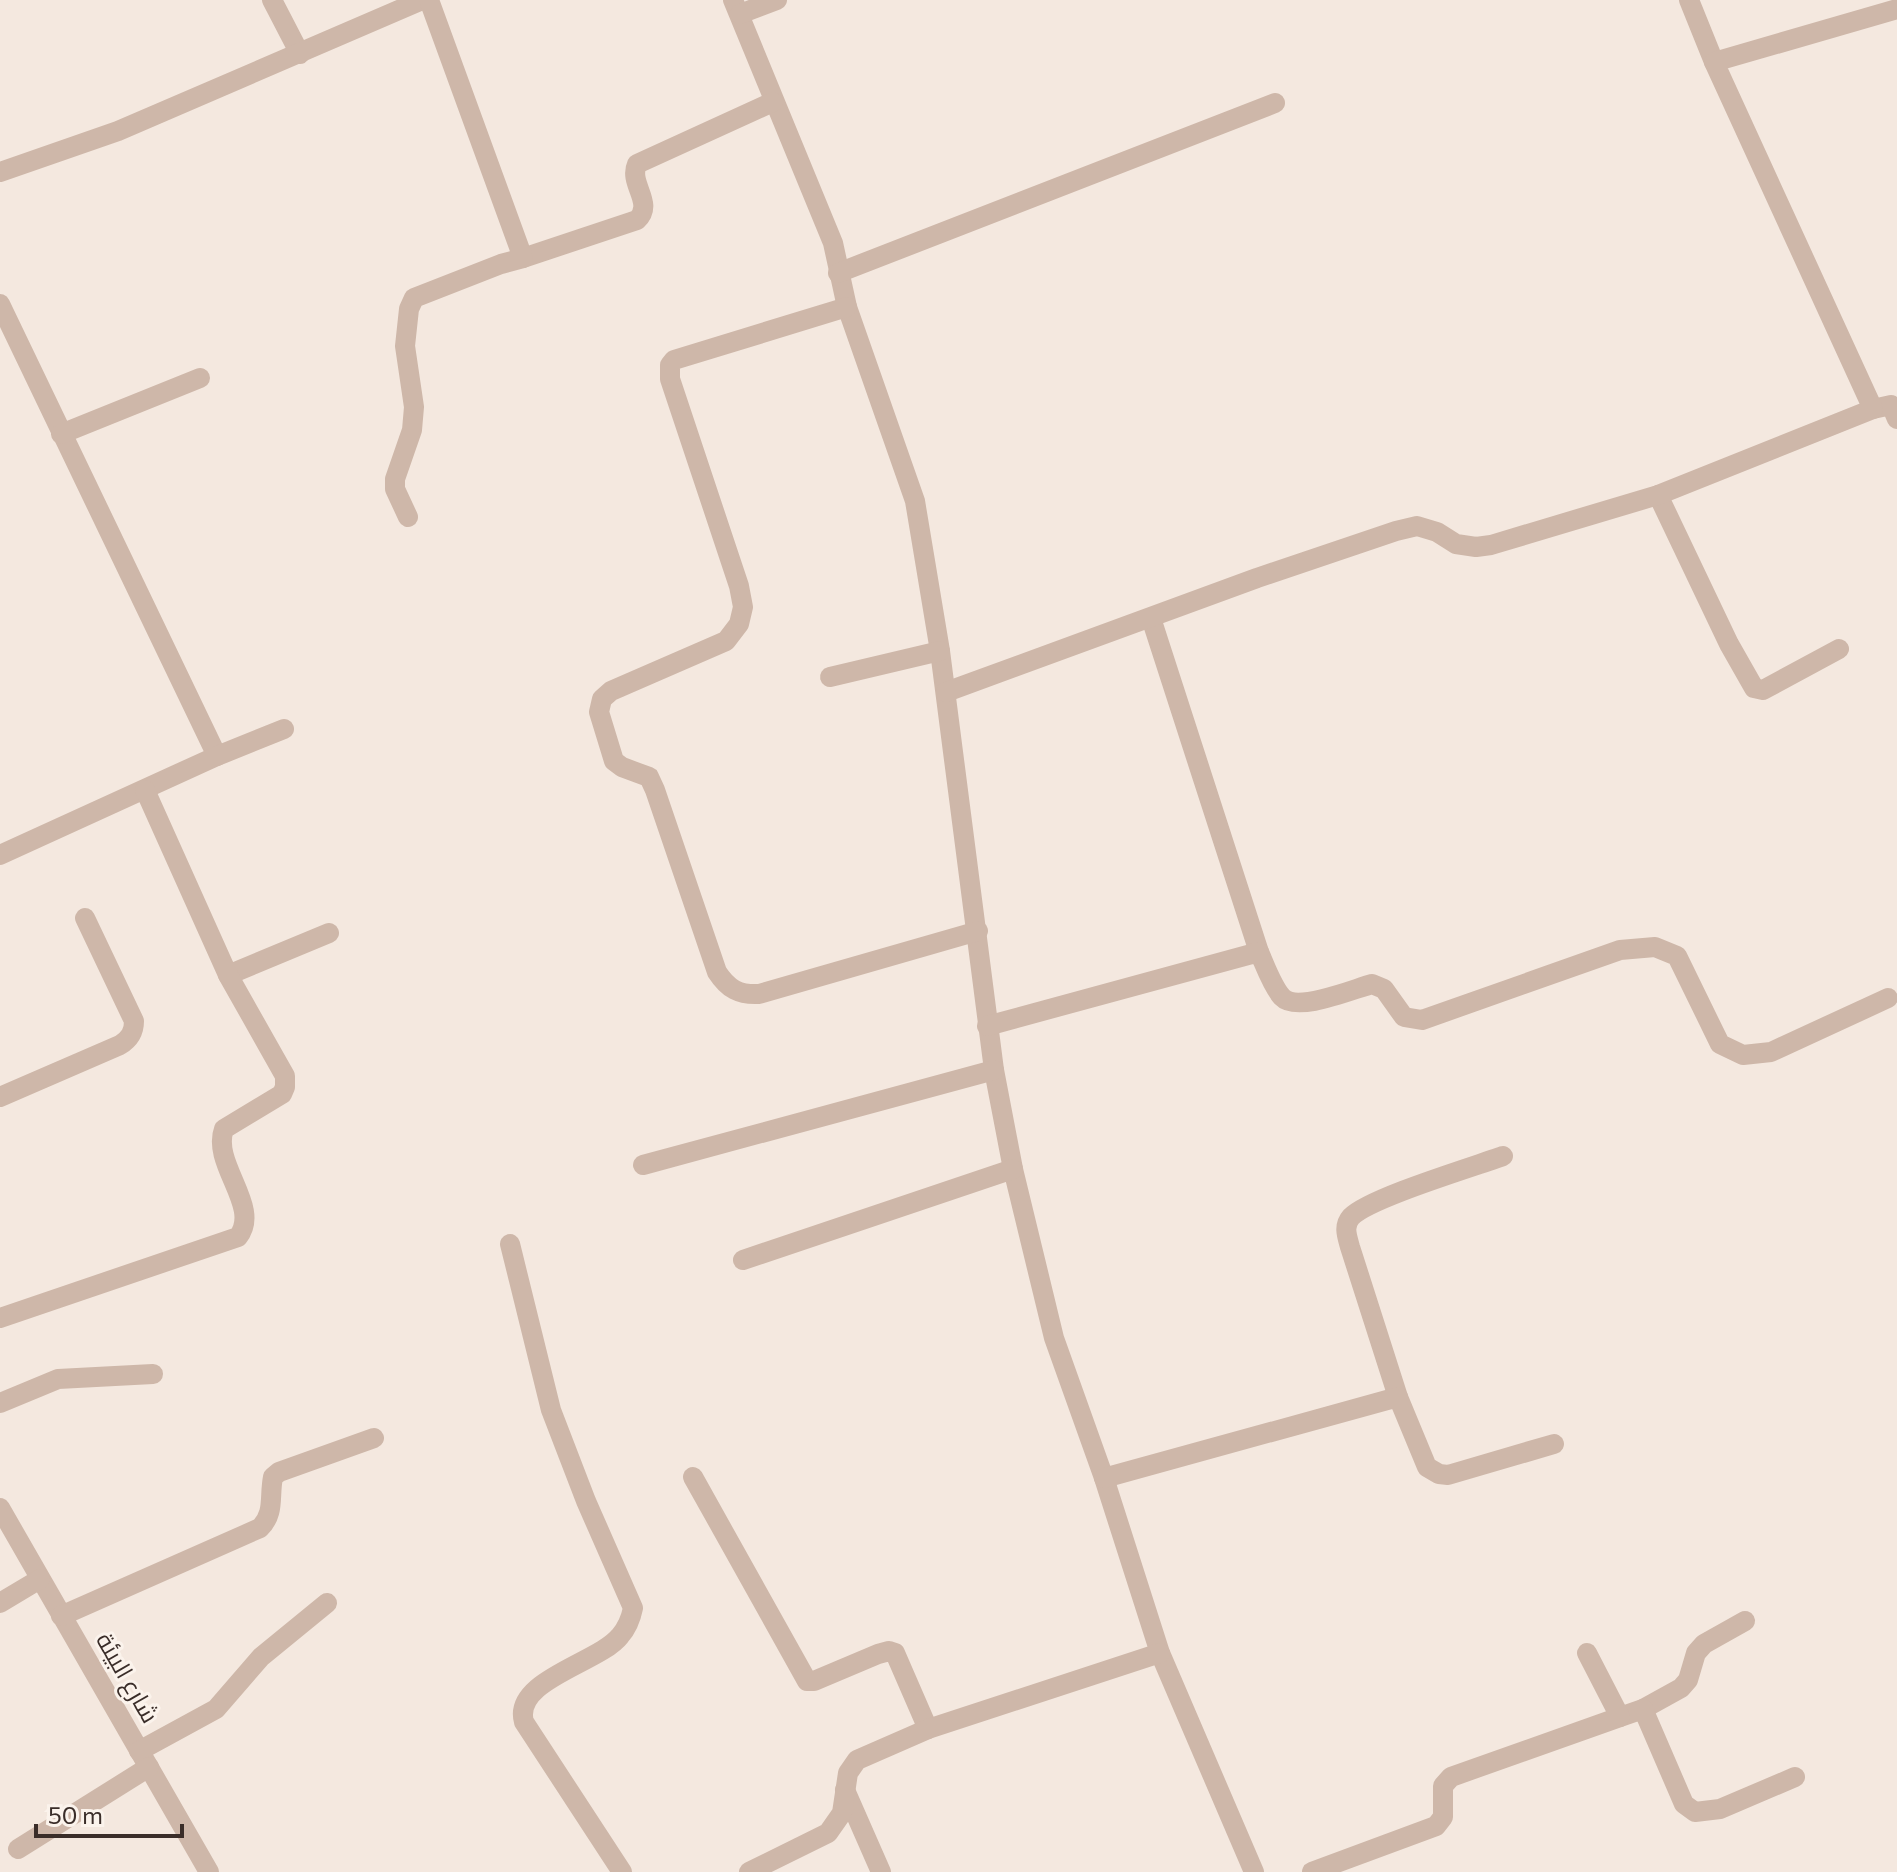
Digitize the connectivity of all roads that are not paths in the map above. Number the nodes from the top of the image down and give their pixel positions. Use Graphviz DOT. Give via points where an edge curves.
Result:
graph roads {
  1 [pos="272,0"];
  2 [pos="422,0"];
  3 [pos="429,0"];
  4 [pos="777,0"];
  5 [pos="1689,0"];
  6 [pos="737,7"];
  7 [pos="1897,9"];
  8 [pos="300,54"];
  9 [pos="1714,62"];
  10 [pos="773,102"];
  11 [pos="1275,103"];
  12 [pos="0,172"];
  13 [pos="523,258"];
  14 [pos="838,273"];
  15 [pos="0,304"];
  16 [pos="847,307"];
  17 [pos="200,378"];
  18 [pos="1889,409"];
  19 [pos="61,434"];
  20 [pos="1658,495"];
  21 [pos="408,517"];
  22 [pos="1151,618"];
  23 [pos="1839,649"];
  24 [pos="940,651"];
  25 [pos="830,677"];
  26 [pos="946,692"];
  27 [pos="284,729"];
  28 [pos="217,756"];
  29 [pos="145,790"];
  30 [pos="0,855"];
  31 [pos="85,918"];
  32 [pos="978,931"];
  33 [pos="329,933"];
  34 [pos="1259,952"];
  35 [pos="228,975"];
  36 [pos="1888,998"];
  37 [pos="987,1026"];
  38 [pos="994,1070"];
  39 [pos="0,1097"];
  40 [pos="1503,1156"];
  41 [pos="643,1165"];
  42 [pos="1013,1169"];
  43 [pos="510,1244"];
  44 [pos="743,1260"];
  45 [pos="0,1318"];
  46 [pos="153,1374"];
  47 [pos="1398,1397"];
  48 [pos="0,1403"];
  49 [pos="374,1438"];
  50 [pos="1554,1444"];
  51 [pos="693,1477"];
  52 [pos="1104,1478"];
  53 [pos="0,1508"];
  54 [pos="40,1579"];
  55 [pos="0,1603"];
  56 [pos="327,1603"];
  57 [pos="61,1616"];
  58 [pos="1745,1621"];
  59 [pos="1160,1653"];
  60 [pos="1587,1653"];
  61 [pos="1643,1709"];
  62 [pos="1620,1717"];
  63 [pos="928,1729"];
  64 [pos="144,1759"];
  65 [pos="1795,1777"];
  66 [pos="845,1790"];
  67 [pos="18,1849"];
  68 [pos="209,1872"];
  69 [pos="622,1872"];
  70 [pos="749,1872"];
  71 [pos="881,1872"];
  72 [pos="1254,1872"];
  73 [pos="1312,1872"];
  1 -- 8 [label="street"];
  2 -- 8 [label="street"];
  3 -- 13 [label="street"];
  4 -- 6 [label="street"];
  5 -- 9 [label="street"];
  6 -- 10 [label="street"];
  7 -- 9 [label="street"];
  8 -- 12 [label="street" via="118,131"];
  9 -- 18 [label="street"];
  10 -- 13 [label="street" via="637,164 635,180 645,206 637,220"];
  10 -- 14 [label="street" via="833,243"];
  11 -- 14 [label="street"];
  13 -- 21 [label="street" via="414,298 409,309 405,346 414,407 395,479"];
  14 -- 16 [label="street"];
  15 -- 19 [label="street"];
  16 -- 24 [label="street" via="915,501"];
  16 -- 32 [label="street" via="670,365 670,379 743,607 739,624 726,641 611,691 599,712 614,761 649,777 717,972 738,993 759,994"];
  17 -- 19 [label="street"];
  18 -- 20 [label="street"];
  19 -- 28 [label="street"];
  20 -- 22 [label="street" via="1491,545 1456,544 1417,526 1396,531"];
  20 -- 23 [label="street" via="1754,688 1763,690"];
  22 -- 26 [label="street"];
  22 -- 34 [label="street"];
  24 -- 25 [label="street"];
  24 -- 26 [label="street"];
  26 -- 32 [label="street"];
  27 -- 28 [label="street"];
  28 -- 29 [label="street"];
  29 -- 30 [label="street"];
  29 -- 35 [label="street"];
  31 -- 39 [label="street" via="134,1030 120,1045"];
  32 -- 37 [label="street"];
  33 -- 35 [label="street"];
  34 -- 36 [label="street" via="1282,997 1291,1002 1311,1002 1372,984 1384,989 1404,1017 1422,1020 1620,950 1655,947 1677,956 1720,1044 1743,1055 1771,1052"];
  34 -- 37 [label="street"];
  35 -- 45 [label="street" via="285,1076 282,1094 224,1129 221,1138 244,1211 242,1231 238,1237"];
  37 -- 38 [label="street"];
  38 -- 41 [label="street"];
  38 -- 42 [label="street"];
  40 -- 47 [label="street" via="1364,1209 1345,1229"];
  42 -- 44 [label="street"];
  42 -- 52 [label="street" via="1054,1338"];
  43 -- 69 [label="street" via="551,1410 633,1608 619,1638 531,1693 522,1714"];
  46 -- 48 [label="street" via="58,1379"];
  47 -- 50 [label="street" via="1427,1467 1439,1474"];
  47 -- 52 [label="street"];
  49 -- 57 [label="street" via="279,1472 273,1477 271,1512 260,1528"];
  51 -- 63 [label="street" via="807,1681 878,1654 895,1653"];
  52 -- 59 [label="street"];
  53 -- 54 [label="street, شارع البيئة"];
  54 -- 55 [label="street"];
  54 -- 57 [label="street, شارع البيئة"];
  56 -- 64 [label="street" via="261,1657 216,1709"];
  57 -- 64 [label="street, شارع البيئة"];
  58 -- 61 [label="street" via="1704,1644 1681,1688"];
  59 -- 63 [label="street"];
  59 -- 72 [label="street"];
  60 -- 62 [label="street"];
  61 -- 62 [label="street"];
  61 -- 65 [label="street" via="1684,1804 1695,1812 1720,1809"];
  62 -- 73 [label="street" via="1451,1777 1443,1786 1443,1817 1436,1826"];
  63 -- 66 [label="street" via="857,1760"];
  64 -- 67 [label="street"];
  64 -- 68 [label="street, شارع البيئة"];
  66 -- 70 [label="street" via="842,1813 828,1833"];
  66 -- 71 [label="street"];
}
